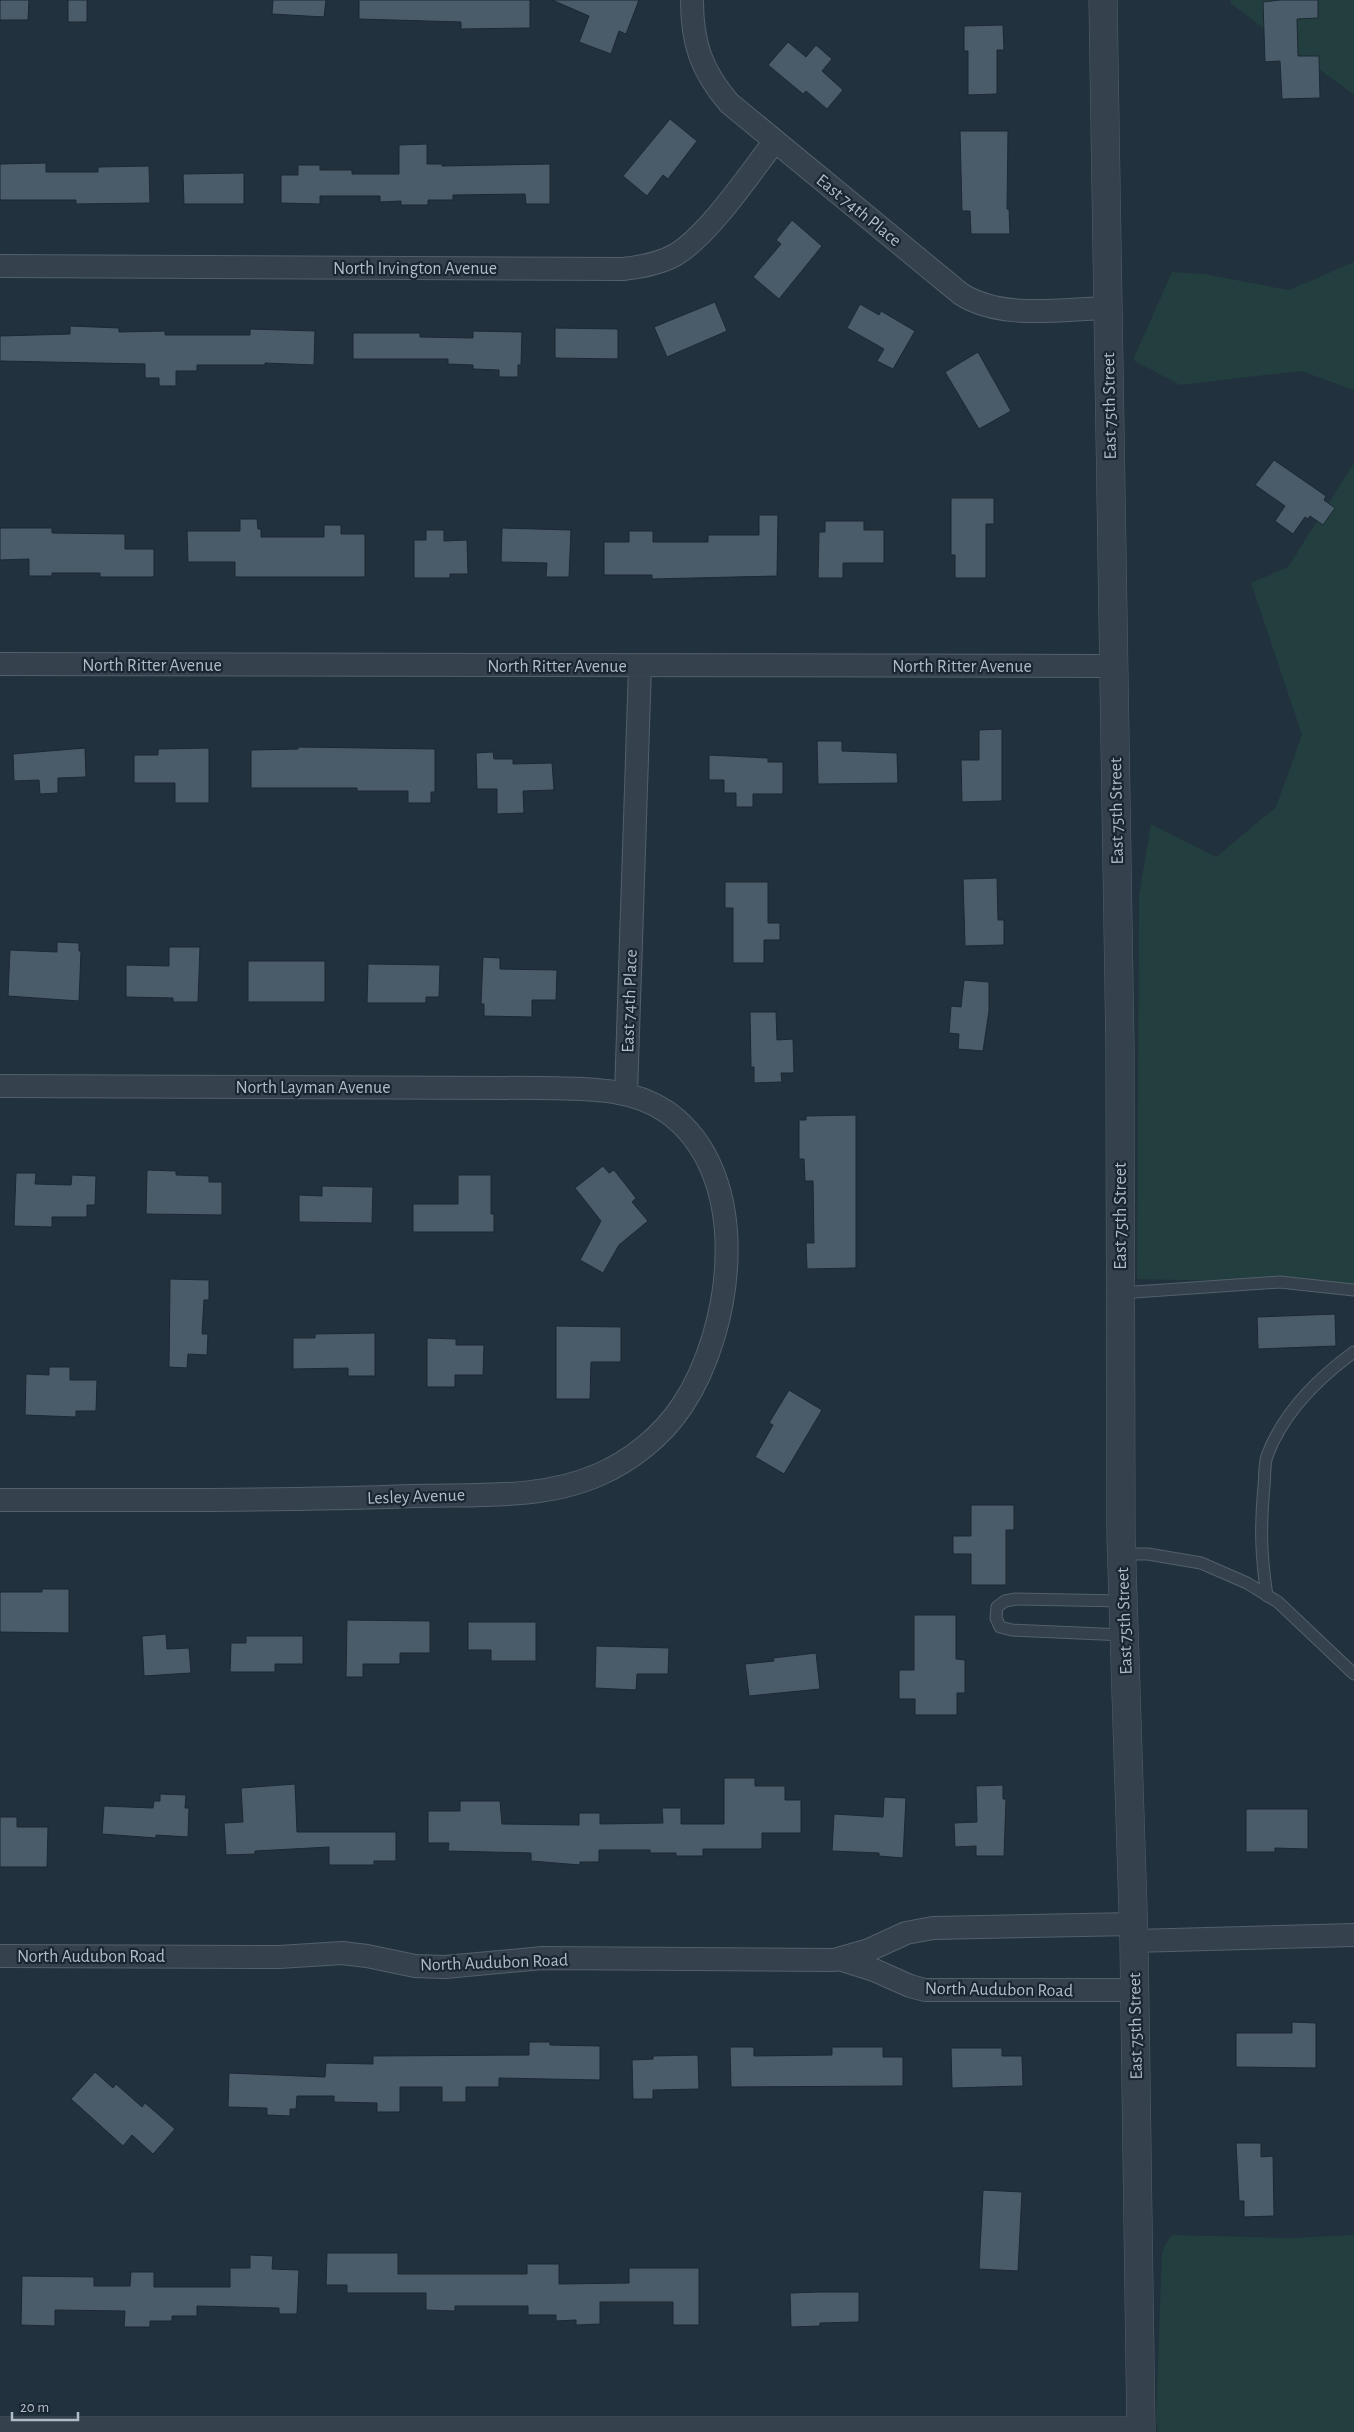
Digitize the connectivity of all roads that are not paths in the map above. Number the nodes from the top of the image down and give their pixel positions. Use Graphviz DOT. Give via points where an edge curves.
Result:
graph roads {
  1 [pos="692,0"];
  2 [pos="1103,0"];
  3 [pos="775,142"];
  4 [pos="0,266"];
  5 [pos="1107,308"];
  6 [pos="0,664"];
  7 [pos="640,666"];
  8 [pos="1113,666"];
  9 [pos="0,1086"];
  10 [pos="626,1094"];
  11 [pos="1354,1290"];
  12 [pos="1120,1293"];
  13 [pos="1354,1352"];
  14 [pos="0,1500"];
  15 [pos="1122,1554"];
  16 [pos="1267,1596"];
  17 [pos="1123,1601"];
  18 [pos="1124,1635"];
  19 [pos="1354,1674"];
  20 [pos="1134,1933"];
  21 [pos="1354,1935"];
  22 [pos="0,1956"];
  23 [pos="839,1959"];
  24 [pos="1135,1990"];
  25 [pos="0,2431"];
  26 [pos="218,2431"];
  27 [pos="640,2431"];
  28 [pos="1141,2431"];
  1 -- 3 [label="street, East 74th Place" via="694,37 710,78 729,103"];
  2 -- 5 [label="street, East 75th Street"];
  3 -- 4 [label="street, North Irvington Avenue" via="700,235 675,255 644,266 623,269"];
  3 -- 5 [label="street, East 74th Place" via="971,300 1007,310"];
  5 -- 8 [label="street, East 75th Street"];
  6 -- 7 [label="street, North Ritter Avenue"];
  7 -- 8 [label="street, North Ritter Avenue"];
  7 -- 10 [label="street, East 74th Place"];
  8 -- 12 [label="street, East 75th Street" via="1120,1048"];
  9 -- 10 [label="street, North Layman Avenue" via="543,1088 606,1090"];
  10 -- 14 [label="street, Lesley Avenue" via="656,1106 674,1118 692,1137 713,1171 726,1240 724,1292 706,1363 681,1408 638,1452 582,1481 523,1492 265,1501"];
  11 -- 12 [label="lane" via="1280,1282"];
  12 -- 15 [label="street, East 75th Street"];
  13 -- 16 [label="lane" via="1332,1368 1304,1396 1280,1426 1266,1458 1261,1553"];
  15 -- 16 [label="lane" via="1148,1554 1201,1563 1247,1583"];
  15 -- 17 [label="street, East 75th Street"];
  16 -- 19 [label="lane" via="1290,1613"];
  17 -- 18 [label="street, East 75th Street"];
  17 -- 18 [label="lane" via="1016,1599 1005,1601 998,1607 996,1618 1000,1627 1012,1630"];
  18 -- 20 [label="street, East 75th Street"];
  20 -- 21 [label="street, North Audubon Road"];
  20 -- 23 [label="street, North Audubon Road" via="933,1928 906,1933"];
  20 -- 24 [label="street, East 75th Street"];
  22 -- 23 [label="street, North Audubon Road" via="279,1957 342,1953 415,1966 445,1967 542,1958"];
  23 -- 24 [label="street, North Audubon Road" via="925,1990"];
  24 -- 28 [label="street, East 75th Street"];
  25 -- 26 [label="street"];
  26 -- 27 [label="street"];
  27 -- 28 [label="street"];
}
